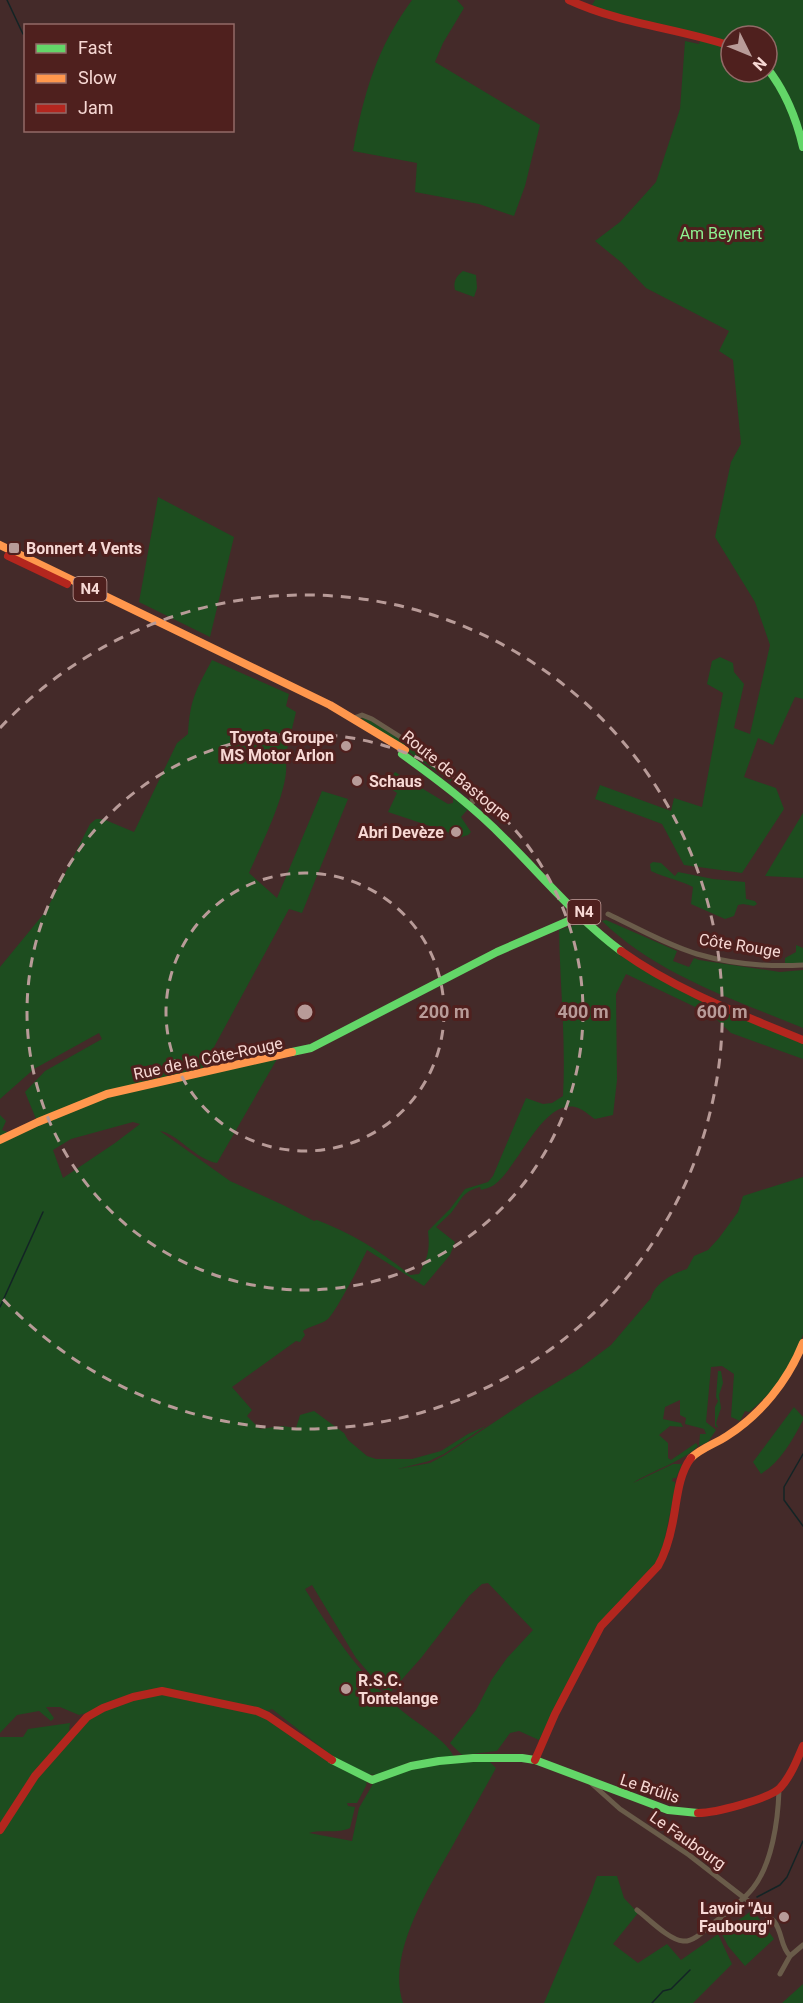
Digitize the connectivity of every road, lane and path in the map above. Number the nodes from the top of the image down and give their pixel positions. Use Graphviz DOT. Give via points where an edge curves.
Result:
graph roads {
  1 [pos="569,0"];
  2 [pos="719,42"];
  3 [pos="779,82"];
  4 [pos="803,147"];
  5 [pos="0,545"];
  6 [pos="0,552"];
  7 [pos="354,718"];
  8 [pos="403,752"];
  9 [pos="473,802"];
  10 [pos="609,914"];
  11 [pos="580,916"];
  12 [pos="803,965"];
  13 [pos="803,1034"];
  14 [pos="803,1040"];
  15 [pos="0,1140"];
  16 [pos="803,1343"];
  17 [pos="803,1746"];
  18 [pos="535,1760"];
  19 [pos="588,1780"];
  20 [pos="779,1790"];
  21 [pos="0,1830"];
  22 [pos="745,1897"];
  23 [pos="637,1910"];
  24 [pos="803,1945"];
  25 [pos="790,1956"];
  26 [pos="780,1974"];
  1 -- 2 [label="main road" via="615,18"];
  3 -- 4 [label="main road" via="796,117"];
  5 -- 7 [label="main road, Route de Bastogne / N4"];
  6 -- 8 [label="main road, Route de Bastogne / N4" via="302,697"];
  7 -- 8 [label="main road, Route de Bastogne / N4"];
  7 -- 9 [label="street" via="362,715 372,719 432,757 471,794"];
  8 -- 9 [label="main road, Route de Bastogne / N4"];
  8 -- 11 [label="main road, Route de Bastogne / N4" via="502,836"];
  9 -- 13 [label="main road, Route de Bastogne / N4" via="598,926 645,963 691,989"];
  10 -- 12 [label="street, Côte Rouge" via="696,954 739,962"];
  11 -- 14 [label="main road, Route de Bastogne / N4" via="619,951 666,981"];
  11 -- 15 [label="main road, Rue de la Côte-Rouge" via="498,952 311,1048 101,1095"];
  16 -- 18 [label="main road" via="788,1375 769,1398 732,1433 687,1461 666,1555 601,1626"];
  17 -- 20 [label="main road"];
  18 -- 19 [label="main road, Le Brûlis"];
  18 -- 21 [label="main road, Le Brûlis" via="493,1757 426,1763 372,1780 338,1764 257,1711 162,1691 149,1692 87,1718 35,1776"];
  19 -- 20 [label="main road, Le Brûlis" via="668,1810 696,1814 720,1812"];
  19 -- 22 [label="street, Le Faubourg" via="621,1809"];
  20 -- 22 [label="street" via="767,1863"];
  22 -- 23 [label="street" via="689,1941 672,1937"];
  22 -- 25 [label="street, Le Faubourg" via="774,1921"];
  24 -- 25 [label="street"];
  25 -- 26 [label="street"];
}
